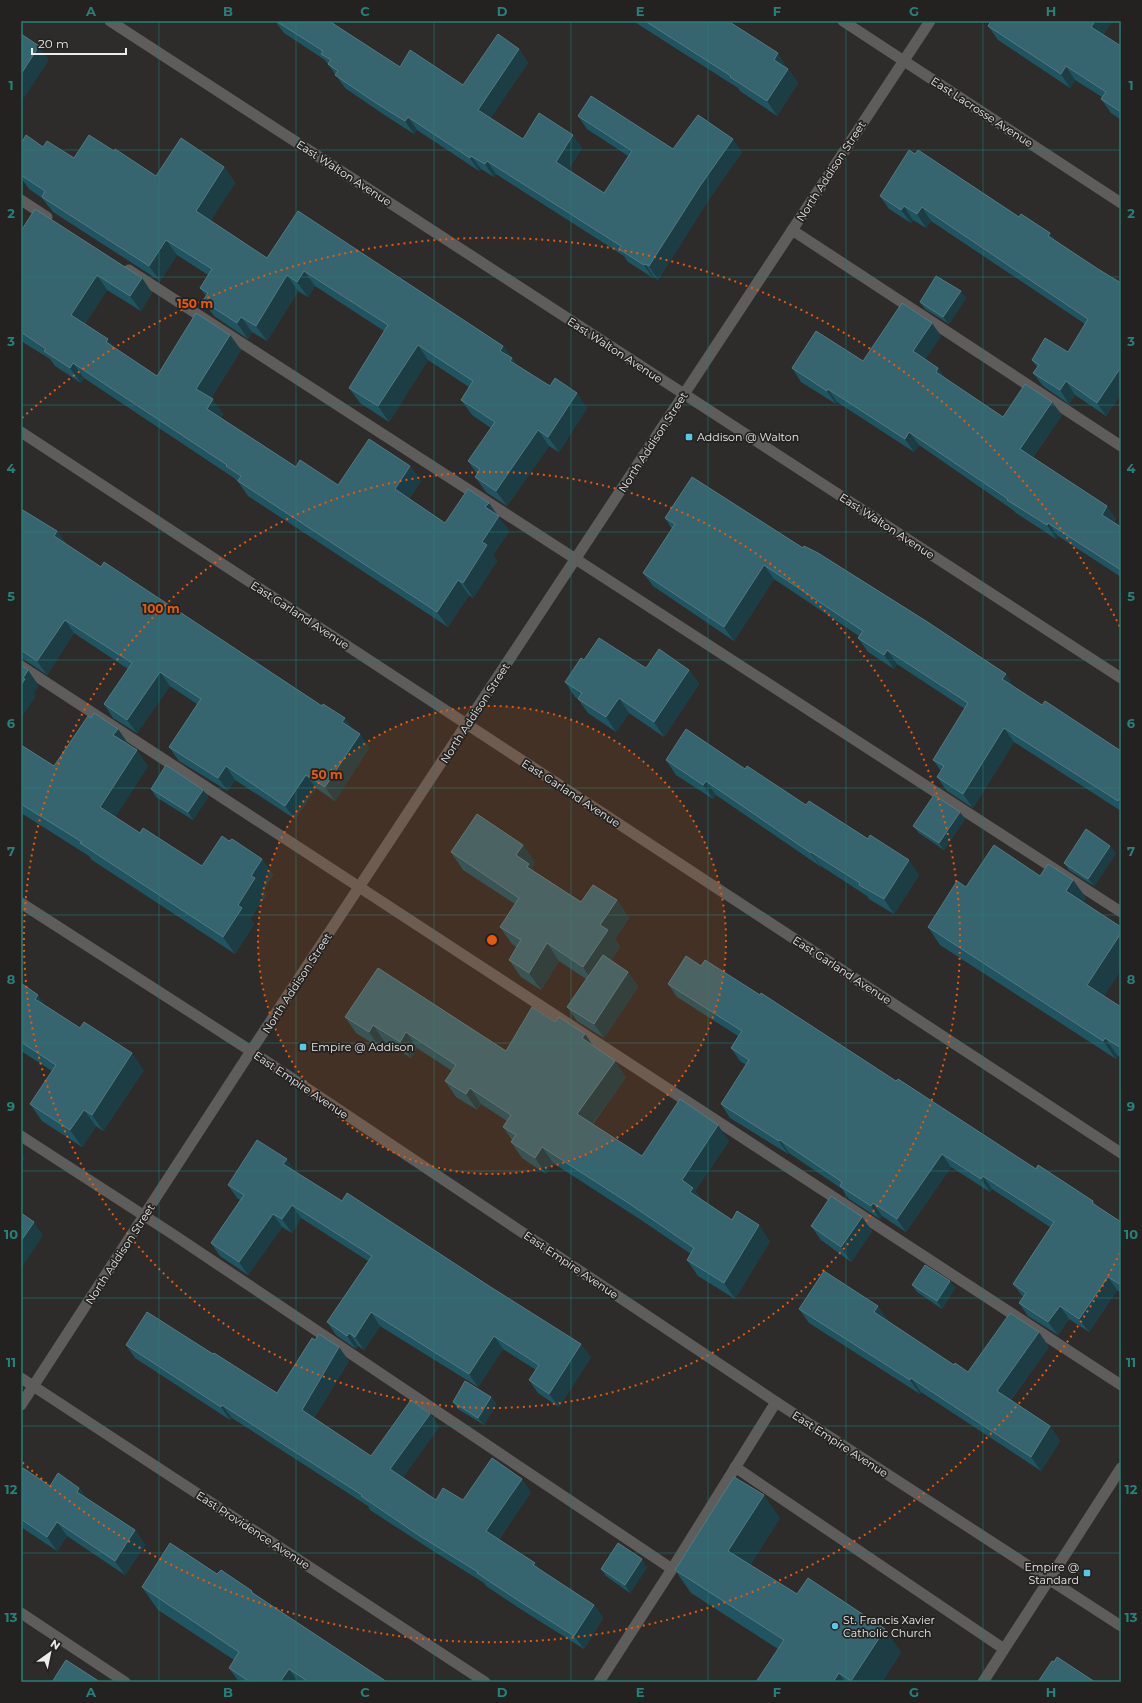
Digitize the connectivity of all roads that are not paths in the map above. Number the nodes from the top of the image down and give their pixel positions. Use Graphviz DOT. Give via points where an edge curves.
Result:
graph roads {
  1 [pos="110,21"];
  2 [pos="843,21"];
  3 [pos="930,21"];
  4 [pos="904,61"];
  5 [pos="21,200"];
  6 [pos="1121,203"];
  7 [pos="55,222"];
  8 [pos="792,230"];
  9 [pos="122,266"];
  10 [pos="684,394"];
  11 [pos="21,432"];
  12 [pos="1121,446"];
  13 [pos="576,559"];
  14 [pos="21,666"];
  15 [pos="1121,678"];
  16 [pos="467,725"];
  17 [pos="360,887"];
  18 [pos="21,903"];
  19 [pos="1121,912"];
  20 [pos="251,1051"];
  21 [pos="21,1136"];
  22 [pos="1121,1153"];
  23 [pos="145,1216"];
  24 [pos="21,1378"];
  25 [pos="1121,1385"];
  26 [pos="33,1386"];
  27 [pos="776,1402"];
  28 [pos="21,1405"];
  29 [pos="735,1467"];
  30 [pos="1121,1468"];
  31 [pos="672,1569"];
  32 [pos="1048,1580"];
  33 [pos="21,1613"];
  34 [pos="1121,1626"];
  35 [pos="1004,1649"];
  36 [pos="125,1682"];
  37 [pos="485,1682"];
  38 [pos="599,1682"];
  39 [pos="983,1682"];
  1 -- 10 [label="street, East Walton Avenue"];
  2 -- 4 [label="street, East Lacrosse Avenue"];
  3 -- 4 [label="street, North Addison Street"];
  4 -- 6 [label="street, East Lacrosse Avenue"];
  4 -- 8 [label="street, North Addison Street"];
  5 -- 7 [label="street"];
  8 -- 10 [label="street, North Addison Street"];
  8 -- 12 [label="street"];
  9 -- 13 [label="street"];
  10 -- 13 [label="street, North Addison Street"];
  10 -- 15 [label="street, East Walton Avenue"];
  11 -- 16 [label="street, East Garland Avenue"];
  13 -- 16 [label="street, North Addison Street"];
  13 -- 19 [label="street"];
  14 -- 17 [label="street"];
  16 -- 17 [label="street, North Addison Street"];
  16 -- 22 [label="street, East Garland Avenue"];
  17 -- 20 [label="street, North Addison Street"];
  17 -- 25 [label="street"];
  18 -- 20 [label="street, East Empire Avenue"];
  20 -- 23 [label="street, North Addison Street"];
  20 -- 27 [label="street, East Empire Avenue"];
  21 -- 23 [label="street"];
  23 -- 26 [label="street, North Addison Street"];
  23 -- 31 [label="street"];
  24 -- 26 [label="street, East Providence Avenue"];
  26 -- 28 [label="street, North Addison Street"];
  26 -- 37 [label="street, East Providence Avenue"];
  27 -- 29 [label="street"];
  27 -- 32 [label="street, East Empire Avenue"];
  29 -- 31 [label="street"];
  29 -- 35 [label="street"];
  30 -- 32 [label="street"];
  31 -- 38 [label="street"];
  32 -- 34 [label="street, East Empire Avenue"];
  32 -- 35 [label="street"];
  33 -- 36 [label="street"];
  35 -- 39 [label="street"];
}
